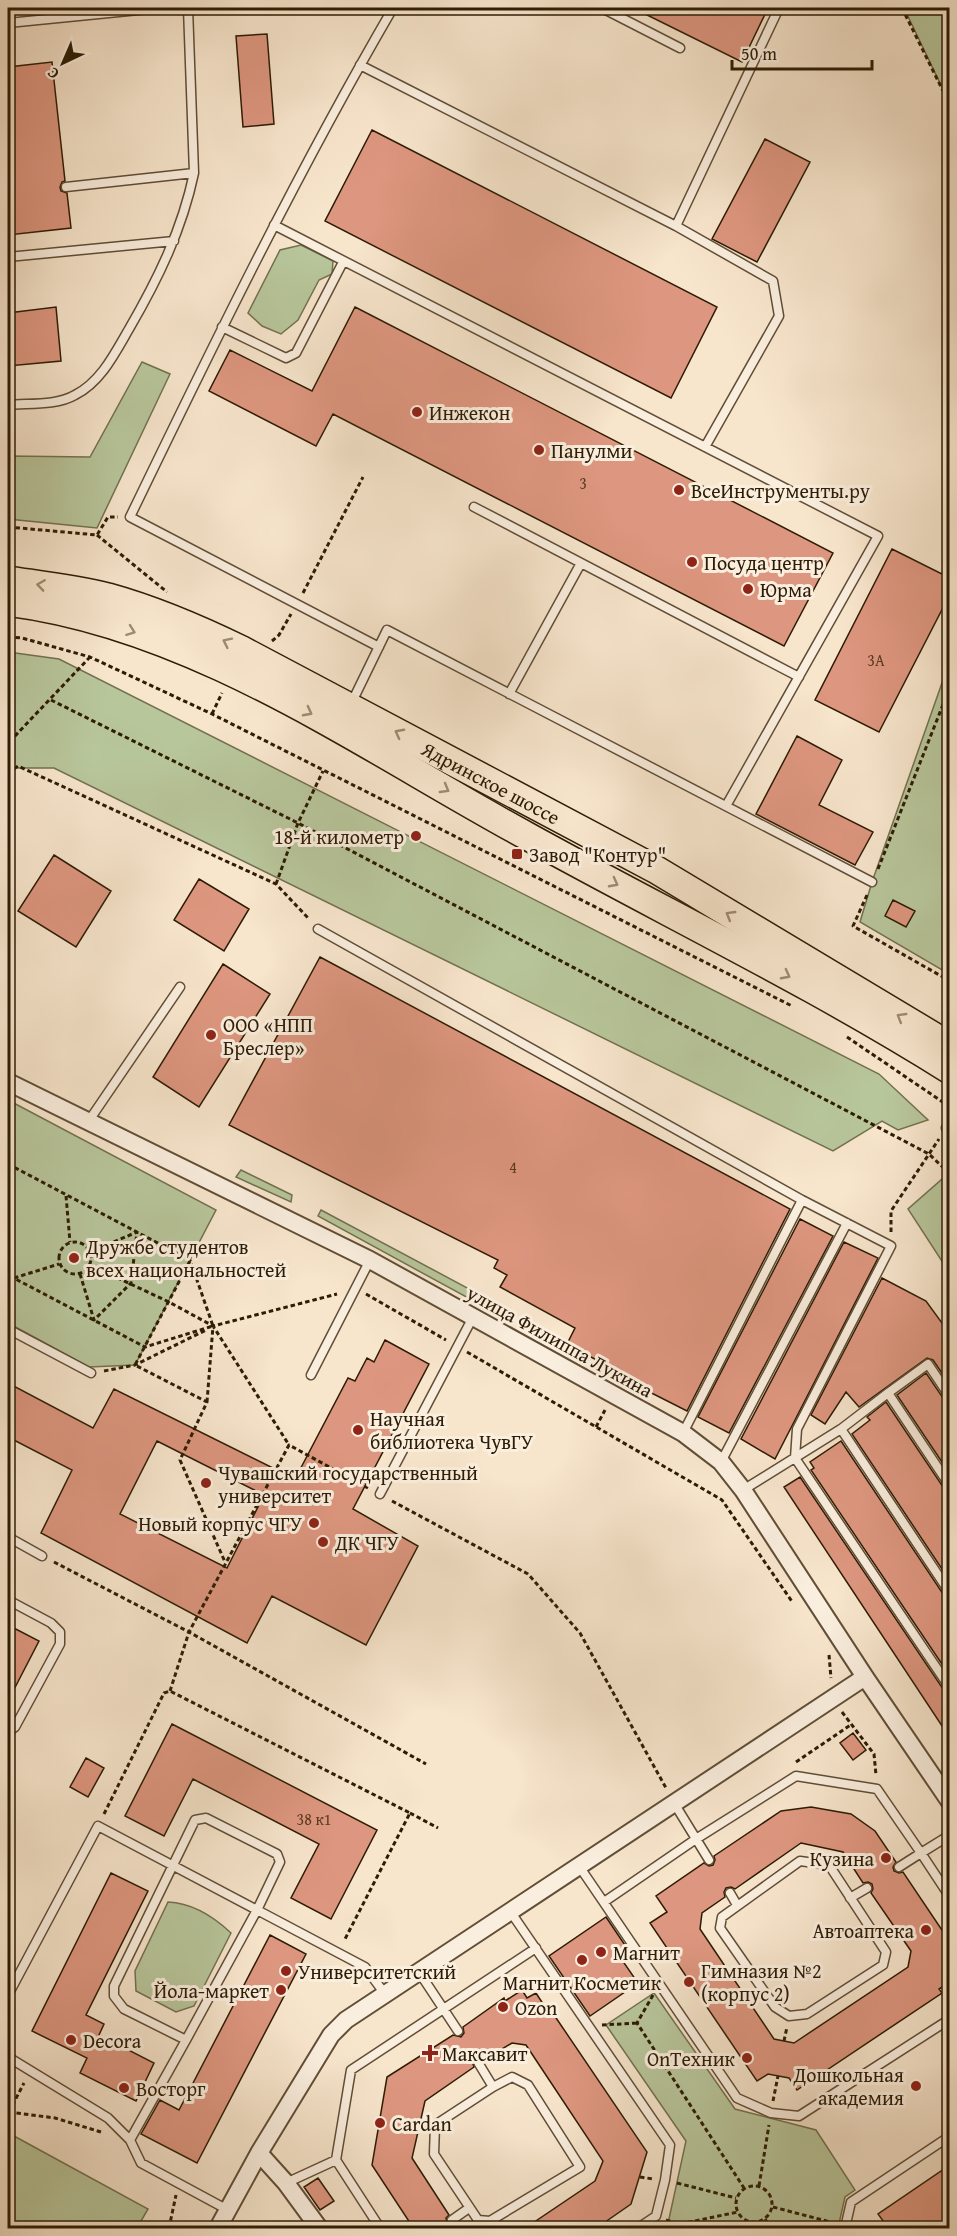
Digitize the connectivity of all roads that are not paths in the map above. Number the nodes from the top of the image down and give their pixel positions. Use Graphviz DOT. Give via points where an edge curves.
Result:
graph roads {
  1 [pos="159,8"];
  2 [pos="188,8"];
  3 [pos="393,8"];
  4 [pos="602,8"];
  5 [pos="779,8"];
  6 [pos="8,23"];
  7 [pos="680,48"];
  8 [pos="360,65"];
  9 [pos="194,173"];
  10 [pos="66,187"];
  11 [pos="274,225"];
  12 [pos="676,226"];
  13 [pos="174,241"];
  14 [pos="8,257"];
  15 [pos="343,262"];
  16 [pos="222,327"];
  17 [pos="8,405"];
  18 [pos="705,447"];
  19 [pos="474,507"];
  20 [pos="581,563"];
  21 [pos="8,580"];
  22 [pos="8,602"];
  23 [pos="378,648"];
  24 [pos="799,677"];
  25 [pos="509,694"];
  26 [pos="344,718"];
  27 [pos="726,806"];
  28 [pos="872,882"];
  29 [pos="318,929"];
  30 [pos="180,987"];
  31 [pos="950,1046"];
  32 [pos="950,1070"];
  33 [pos="8,1082"];
  34 [pos="88,1122"];
  35 [pos="802,1200"];
  36 [pos="847,1223"];
  37 [pos="370,1260"];
  38 [pos="473,1317"];
  39 [pos="8,1329"];
  40 [pos="91,1373"];
  41 [pos="311,1375"];
  42 [pos="888,1393"];
  43 [pos="950,1397"];
  44 [pos="841,1429"];
  45 [pos="683,1433"];
  46 [pos="795,1458"];
  47 [pos="721,1462"];
  48 [pos="950,1486"];
  49 [pos="744,1490"];
  50 [pos="380,1494"];
  51 [pos="8,1537"];
  52 [pos="42,1556"];
  53 [pos="950,1593"];
  54 [pos="8,1600"];
  55 [pos="865,1677"];
  56 [pos="950,1688"];
  57 [pos="8,1732"];
  58 [pos="950,1802"];
  59 [pos="674,1803"];
  60 [pos="950,1834"];
  61 [pos="696,1839"];
  62 [pos="921,1853"];
  63 [pos="709,1860"];
  64 [pos="172,1865"];
  65 [pos="579,1866"];
  66 [pos="899,1867"];
  67 [pos="867,1888"];
  68 [pos="730,1893"];
  69 [pos="950,1897"];
  70 [pos="850,1898"];
  71 [pos="604,1902"];
  72 [pos="737,1905"];
  73 [pos="257,1910"];
  74 [pos="510,1911"];
  75 [pos="536,1948"];
  76 [pos="418,1972"];
  77 [pos="385,1994"];
  78 [pos="8,1995"];
  79 [pos="444,2010"];
  80 [pos="950,2019"];
  81 [pos="458,2031"];
  82 [pos="186,2040"];
  83 [pos="8,2057"];
  84 [pos="479,2064"];
  85 [pos="493,2086"];
  86 [pos="950,2136"];
  87 [pos="130,2140"];
  88 [pos="259,2153"];
  89 [pos="336,2160"];
  90 [pos="286,2183"];
  91 [pos="469,2208"];
  92 [pos="228,2210"];
  93 [pos="452,2220"];
  94 [pos="846,2227"];
  95 [pos="218,2229"];
  96 [pos="319,2229"];
  97 [pos="380,2229"];
  98 [pos="638,2229"];
  1 -- 6 [label="lane"];
  2 -- 9 [label="lane"];
  3 -- 8 [label="lane"];
  4 -- 7 [label="lane"];
  5 -- 12 [label="lane"];
  8 -- 11 [label="lane"];
  8 -- 12 [label="lane"];
  9 -- 10 [label="lane"];
  9 -- 13 [label="lane"];
  11 -- 15 [label="lane"];
  11 -- 16 [label="lane"];
  12 -- 18 [label="lane" via="773,281 779,316"];
  13 -- 14 [label="lane"];
  13 -- 17 [label="lane" via="158,279 126,334 106,368 90,385 75,396 58,401"];
  15 -- 16 [label="lane" via="296,353 286,358"];
  15 -- 18 [label="lane"];
  16 -- 23 [label="lane" via="130,517"];
  18 -- 24 [label="lane" via="878,536"];
  19 -- 20 [label="lane"];
  20 -- 24 [label="lane"];
  20 -- 25 [label="lane"];
  26 -- 21 [label="main road, Ядринское шоссе, one-way" via="223,641 146,609 108,597"];
  22 -- 26 [label="main road, Ядринское шоссе, one-way" via="125,628"];
  23 -- 25 [label="lane" via="387,630"];
  23 -- 26 [label="lane"];
  24 -- 27 [label="lane"];
  25 -- 27 [label="lane"];
  31 -- 26 [label="main road, Ядринское шоссе, one-way" via="655,869"];
  26 -- 32 [label="main road, Ядринское шоссе, one-way" via="525,835 841,1004"];
  27 -- 28 [label="lane"];
  29 -- 35 [label="lane"];
  30 -- 34 [label="lane"];
  33 -- 34 [label="street, улица Филиппа Лукина"];
  34 -- 37 [label="street, улица Филиппа Лукина"];
  35 -- 36 [label="lane"];
  35 -- 45 [label="lane"];
  36 -- 46 [label="lane" via="891,1246 797,1429"];
  36 -- 47 [label="lane"];
  37 -- 38 [label="street, улица Филиппа Лукина"];
  37 -- 41 [label="lane"];
  38 -- 45 [label="street, улица Филиппа Лукина"];
  38 -- 50 [label="lane"];
  39 -- 40 [label="lane"];
  42 -- 43 [label="lane" via="928,1364"];
  42 -- 44 [label="lane"];
  42 -- 48 [label="lane"];
  44 -- 46 [label="lane"];
  44 -- 53 [label="lane"];
  45 -- 47 [label="street, улица Филиппа Лукина"];
  46 -- 49 [label="lane"];
  46 -- 56 [label="lane"];
  47 -- 49 [label="street, улица Филиппа Лукина"];
  49 -- 55 [label="street, улица Филиппа Лукина"];
  51 -- 52 [label="lane"];
  54 -- 57 [label="lane" via="51,1623 60,1632 60,1644 15,1727"];
  55 -- 58 [label="street, улица Филиппа Лукина"];
  55 -- 59 [label="street"];
  59 -- 61 [label="lane"];
  59 -- 65 [label="street"];
  60 -- 62 [label="lane"];
  61 -- 62 [label="lane" via="796,1776 877,1789"];
  61 -- 63 [label="lane"];
  61 -- 71 [label="lane"];
  62 -- 66 [label="lane"];
  62 -- 69 [label="lane"];
  64 -- 73 [label="lane"];
  64 -- 73 [label="lane" via="195,1820 206,1818 277,1854 279,1862"];
  64 -- 78 [label="lane" via="98,1826"];
  64 -- 82 [label="lane" via="114,1986 114,1996 124,2008"];
  65 -- 71 [label="lane"];
  65 -- 74 [label="street"];
  67 -- 70 [label="lane"];
  68 -- 72 [label="lane"];
  70 -- 72 [label="lane" via="829,1865 800,1861"];
  70 -- 72 [label="lane" via="886,1952 883,1965 807,2014 789,2016 775,2007 720,1928 722,1917"];
  71 -- 80 [label="lane" via="737,2098 771,2113 799,2116"];
  73 -- 77 [label="lane" via="365,1967"];
  73 -- 82 [label="lane"];
  74 -- 75 [label="lane"];
  74 -- 76 [label="street"];
  75 -- 79 [label="lane"];
  75 -- 98 [label="lane" via="669,2145 656,2216"];
  76 -- 77 [label="street"];
  76 -- 79 [label="lane"];
  77 -- 88 [label="street" via="331,2035"];
  79 -- 81 [label="lane"];
  79 -- 89 [label="lane" via="351,2070"];
  82 -- 87 [label="lane"];
  83 -- 87 [label="lane" via="108,2118"];
  84 -- 85 [label="lane"];
  85 -- 91 [label="lane" via="435,2125 434,2154"];
  85 -- 91 [label="lane" via="512,2077 528,2085 580,2167 490,2221 478,2220"];
  86 -- 94 [label="lane" via="851,2202"];
  87 -- 92 [label="lane" via="141,2163"];
  88 -- 90 [label="street"];
  88 -- 92 [label="street"];
  89 -- 90 [label="lane"];
  89 -- 97 [label="lane"];
  90 -- 96 [label="street"];
  91 -- 93 [label="lane"];
  92 -- 95 [label="street"];
}
